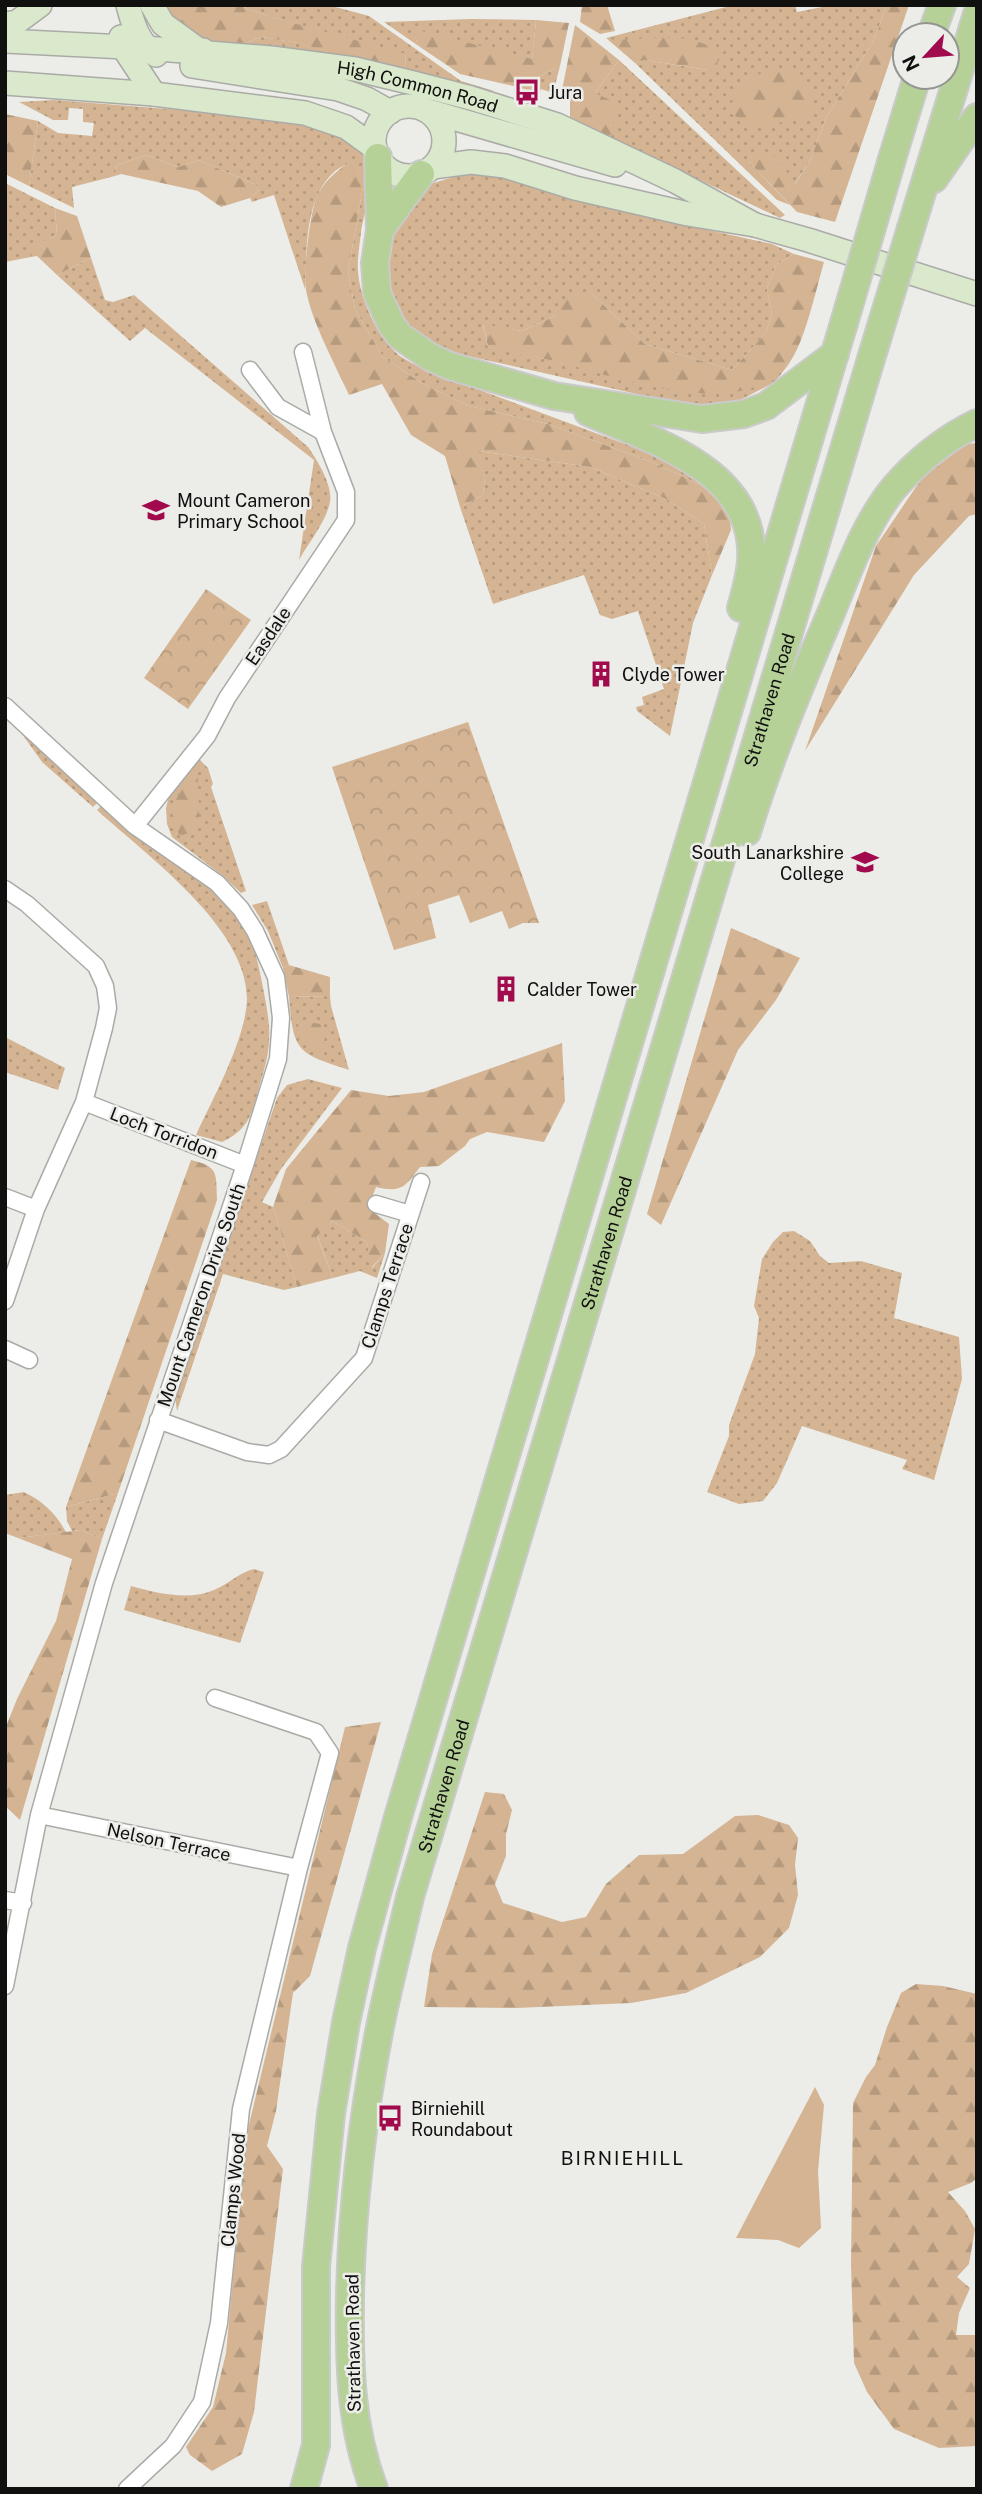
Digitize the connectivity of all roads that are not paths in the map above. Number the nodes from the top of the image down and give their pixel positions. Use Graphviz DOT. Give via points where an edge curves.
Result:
graph roads {
  1 [pos="40,5"];
  2 [pos="114,5"];
  3 [pos="128,5"];
  4 [pos="152,5"];
  5 [pos="977,15"];
  6 [pos="5,24"];
  7 [pos="5,41"];
  8 [pos="134,48"];
  9 [pos="271,58"];
  10 [pos="5,83"];
  11 [pos="913,91"];
  12 [pos="154,94"];
  13 [pos="425,110"];
  14 [pos="390,112"];
  15 [pos="977,117"];
  16 [pos="376,152"];
  17 [pos="427,171"];
  18 [pos="675,181"];
  19 [pos="914,216"];
  20 [pos="755,225"];
  21 [pos="380,230"];
  22 [pos="976,294"];
  23 [pos="303,352"];
  24 [pos="835,354"];
  25 [pos="250,370"];
  26 [pos="554,397"];
  27 [pos="977,423"];
  28 [pos="323,432"];
  29 [pos="5,706"];
  30 [pos="135,826"];
  31 [pos="688,843"];
  32 [pos="5,889"];
  33 [pos="683,984"];
  34 [pos="83,1102"];
  35 [pos="246,1165"];
  36 [pos="421,1182"];
  37 [pos="5,1197"];
  38 [pos="376,1204"];
  39 [pos="36,1209"];
  40 [pos="410,1214"];
  41 [pos="5,1301"];
  42 [pos="5,1349"];
  43 [pos="29,1360"];
  44 [pos="158,1420"];
  45 [pos="215,1699"];
  46 [pos="39,1815"];
  47 [pos="299,1868"];
  48 [pos="5,1900"];
  49 [pos="23,1903"];
  50 [pos="5,1986"];
  51 [pos="127,2489"];
  52 [pos="304,2489"];
  53 [pos="374,2489"];
  1 -- 6 [label="street" via="17,22"];
  2 -- 8 [label="street"];
  3 -- 8 [label="street"];
  4 -- 9 [label="street" via="163,24 199,50"];
  5 -- 19 [label="main road, Strathaven Road"];
  7 -- 8 [label="street, High Common Road"];
  8 -- 9 [label="street, High Common Road"];
  8 -- 12 [label="street"];
  8 -- 14 [label="street, High Common Road" via="166,61 338,89"];
  9 -- 18 [label="street, High Common Road" via="355,69 471,98 557,125"];
  10 -- 12 [label="street"];
  11 -- 24 [label="main road, Strathaven Road, bridge"];
  12 -- 16 [label="street" via="305,113 346,127"];
  13 -- 14 [label="street" via="407,107"];
  13 -- 17 [label="street" via="441,126 444,137 440,158"];
  13 -- 18 [label="street, High Common Road"];
  14 -- 16 [label="street" via="377,128"];
  15 -- 19 [label="main road"];
  16 -- 17 [label="street" via="392,172"];
  16 -- 21 [label="main road"];
  17 -- 20 [label="street, High Common Road" via="471,162 505,166 575,188"];
  17 -- 21 [label="main road"];
  18 -- 20 [label="street, High Common Road"];
  19 -- 33 [label="main road, Strathaven Road, bridge"];
  20 -- 22 [label="street, High Common Road"];
  21 -- 26 [label="main road" via="377,293 400,336 418,351 450,366"];
  23 -- 28 [label="street, Easdale"];
  24 -- 26 [label="main road" via="766,405 721,418 671,416"];
  24 -- 31 [label="main road, Strathaven Road"];
  25 -- 28 [label="street" via="278,407"];
  26 -- 31 [label="main road" via="697,463 727,487 747,523 748,580 713,716"];
  27 -- 33 [label="main road" via="938,445 917,464 893,489 865,536 767,767 727,897"];
  28 -- 30 [label="street, Easdale" via="346,492 346,520 227,698 207,736"];
  29 -- 30 [label="street, Mount Cameron Drive South"];
  30 -- 35 [label="street, Mount Cameron Drive South" via="218,883 255,931 276,977 281,1018 278,1059"];
  31 -- 52 [label="main road, Strathaven Road" via="362,1948 331,2114 316,2267 316,2445"];
  32 -- 34 [label="street" via="80,949 96,966 105,986 104,1028"];
  33 -- 53 [label="main road, Strathaven Road" via="410,1897 380,2027 360,2160 349,2335 358,2442"];
  34 -- 35 [label="street, Loch Torridon"];
  34 -- 39 [label="street"];
  35 -- 44 [label="street, Mount Cameron Drive South"];
  36 -- 40 [label="street, Clamps Terrace"];
  37 -- 39 [label="street"];
  38 -- 40 [label="street, Clamps Terrace"];
  39 -- 41 [label="street"];
  40 -- 44 [label="street, Clamps Terrace" via="364,1358 282,1449 269,1455 247,1452"];
  42 -- 43 [label="street"];
  44 -- 46 [label="street, Mount Cameron Drive South" via="104,1583"];
  45 -- 47 [label="street, Clamps Wood" via="316,1732 330,1753"];
  46 -- 47 [label="street, Nelson Terrace"];
  46 -- 49 [label="street, Mount Cameron Drive South"];
  47 -- 51 [label="street, Clamps Wood" via="241,2109 219,2323 202,2402 173,2446"];
  48 -- 49 [label="street"];
  49 -- 50 [label="street, Mount Cameron Drive South"];
}
